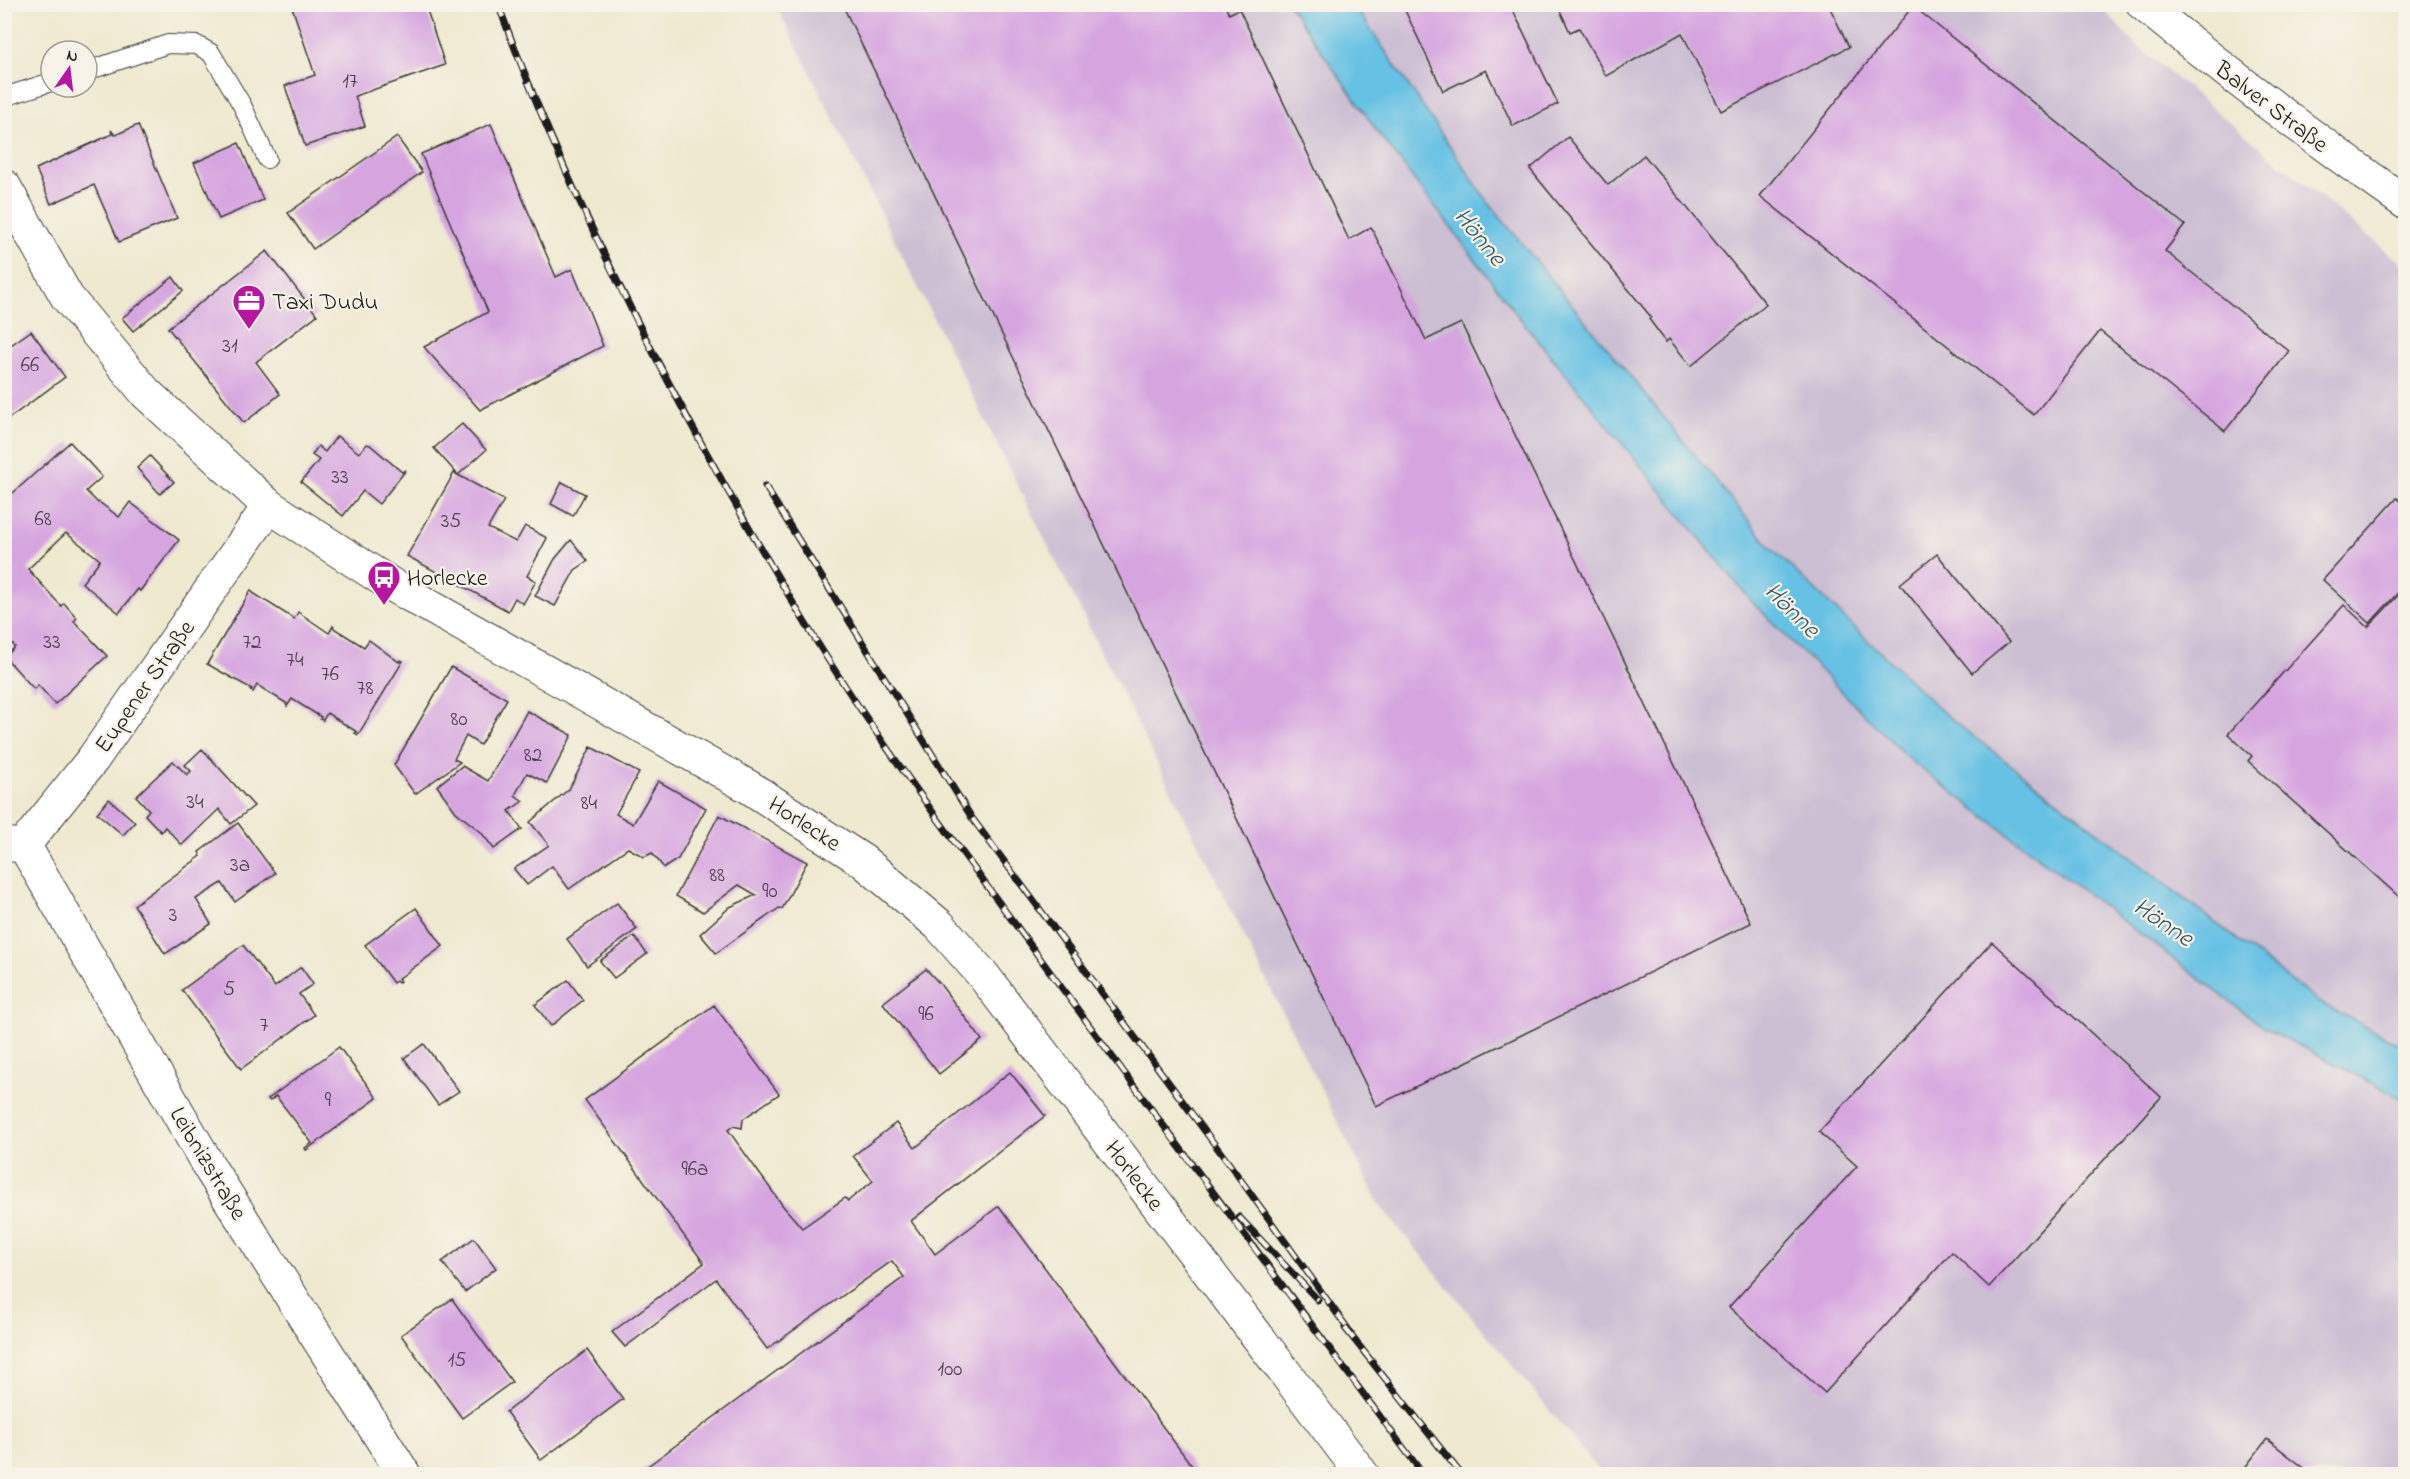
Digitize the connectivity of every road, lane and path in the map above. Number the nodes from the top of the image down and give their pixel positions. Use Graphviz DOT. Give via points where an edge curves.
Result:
graph roads {
  1 [pos="2143,4"];
  2 [pos="99,67"];
  3 [pos="39,86"];
  4 [pos="4,98"];
  5 [pos="267,159"];
  6 [pos="4,186"];
  7 [pos="2406,203"];
  8 [pos="269,506"];
  9 [pos="14,845"];
  10 [pos="404,1474"];
  11 [pos="1362,1474"];
  1 -- 7 [label="street, Balver Straße" via="2213,62"];
  2 -- 5 [label="lane" via="168,44 197,45 211,53 218,64 243,105"];
  3 -- 4 [label="lane"];
  6 -- 8 [label="street, Horlecke" via="67,297 146,393"];
  8 -- 9 [label="street, Eupener Straße" via="93,759"];
  8 -- 11 [label="street, Horlecke" via="392,585 749,787 863,861 939,925 983,975"];
  9 -- 10 [label="street, Leibnizstraße" via="211,1170"];
}
